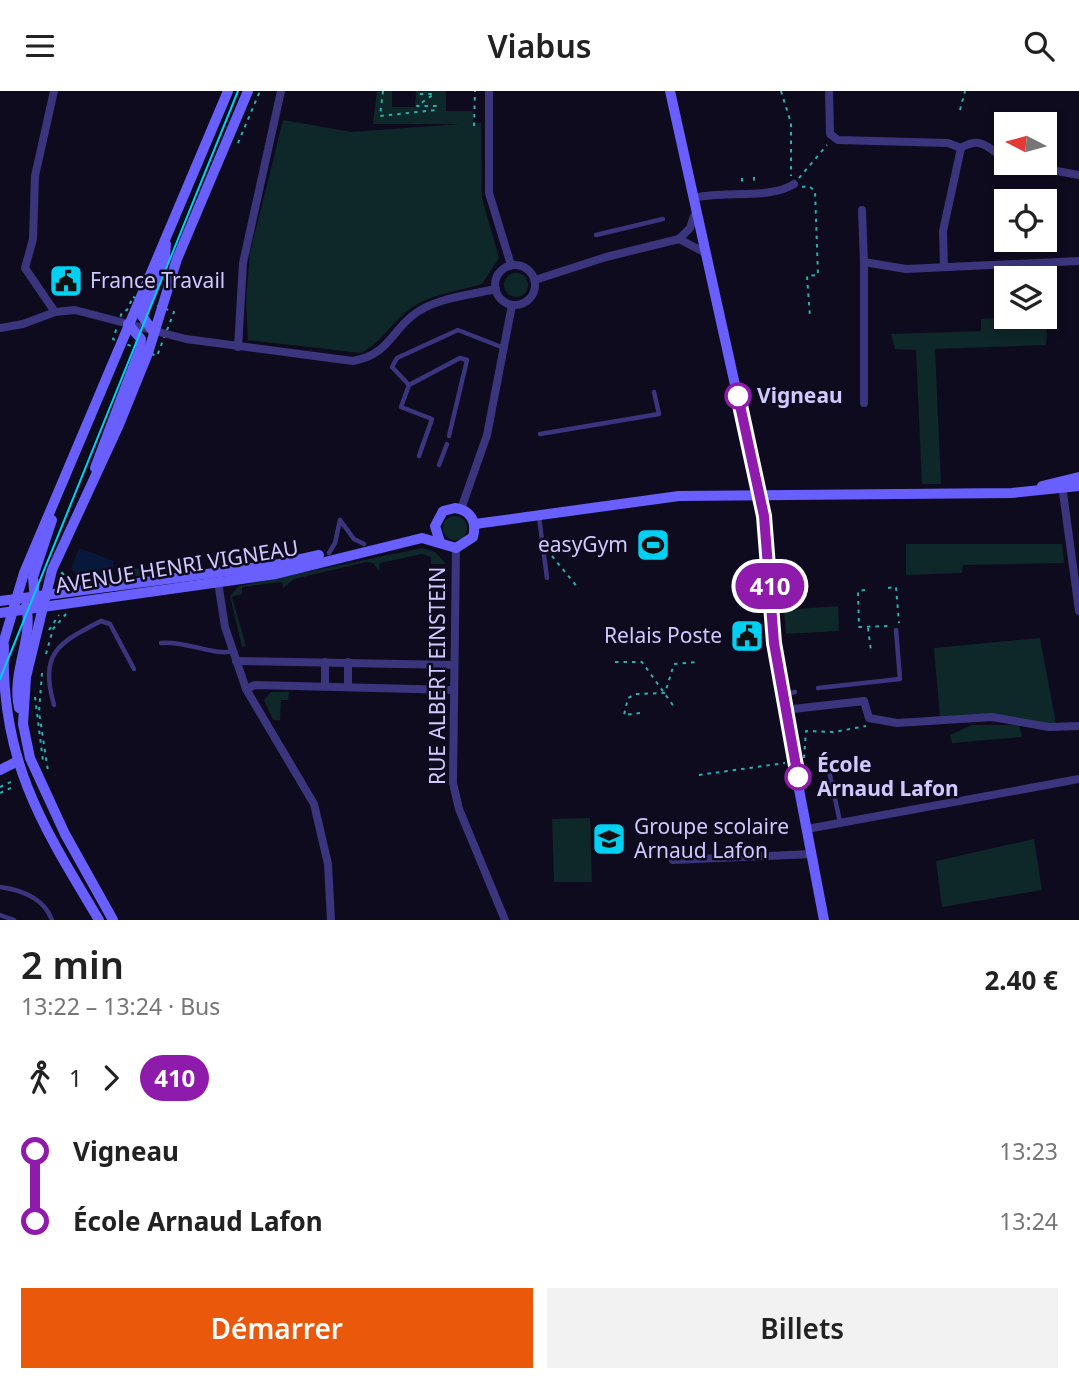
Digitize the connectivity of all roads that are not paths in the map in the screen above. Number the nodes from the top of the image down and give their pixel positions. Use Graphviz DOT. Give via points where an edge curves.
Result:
graph roads {
  1 [pos="54,91"];
  2 [pos="228,91"];
  3 [pos="248,91"];
  4 [pos="281,91"];
  5 [pos="489,91"];
  6 [pos="670,91"];
  7 [pos="830,91"];
  8 [pos="961,148"];
  9 [pos="994,150"];
  10 [pos="1057,171"];
  11 [pos="1079,175"];
  12 [pos="794,184"];
  13 [pos="694,198"];
  14 [pos="863,210"];
  15 [pos="694,216"];
  16 [pos="663,219"];
  17 [pos="166,234"];
  18 [pos="596,235"];
  19 [pos="679,239"];
  20 [pos="704,256"];
  21 [pos="1079,261"];
  22 [pos="864,262"];
  23 [pos="511,265"];
  24 [pos="944,267"];
  25 [pos="535,280"];
  26 [pos="496,289"];
  27 [pos="512,305"];
  28 [pos="55,311"];
  29 [pos="128,324"];
  30 [pos="0,328"];
  31 [pos="153,331"];
  32 [pos="238,347"];
  33 [pos="504,348"];
  34 [pos="410,385"];
  35 [pos="654,392"];
  36 [pos="864,403"];
  37 [pos="540,434"];
  38 [pos="449,436"];
  39 [pos="447,444"];
  40 [pos="419,456"];
  41 [pos="439,465"];
  42 [pos="1079,477"];
  43 [pos="1062,486"];
  44 [pos="1079,486"];
  45 [pos="91,488"];
  46 [pos="761,497"];
  47 [pos="54,504"];
  48 [pos="461,509"];
  49 [pos="538,513"];
  50 [pos="436,521"];
  51 [pos="475,524"];
  52 [pos="440,542"];
  53 [pos="364,544"];
  54 [pos="456,548"];
  55 [pos="329,552"];
  56 [pos="547,578"];
  57 [pos="218,582"];
  58 [pos="45,595"];
  59 [pos="33,597"];
  60 [pos="14,599"];
  61 [pos="64,599"];
  62 [pos="0,601"];
  63 [pos="42,608"];
  64 [pos="28,610"];
  65 [pos="1079,611"];
  66 [pos="5,613"];
  67 [pos="894,628"];
  68 [pos="5,633"];
  69 [pos="161,643"];
  70 [pos="232,651"];
  71 [pos="0,653"];
  72 [pos="236,661"];
  73 [pos="325,661"];
  74 [pos="348,662"];
  75 [pos="454,665"];
  76 [pos="134,669"];
  77 [pos="325,686"];
  78 [pos="348,687"];
  79 [pos="818,688"];
  80 [pos="246,689"];
  81 [pos="454,690"];
  82 [pos="795,692"];
  83 [pos="782,695"];
  84 [pos="54,705"];
  85 [pos="784,710"];
  86 [pos="23,724"];
  87 [pos="1079,726"];
  88 [pos="25,742"];
  89 [pos="825,752"];
  90 [pos="15,764"];
  91 [pos="0,770"];
  92 [pos="1079,779"];
  93 [pos="839,823"];
  94 [pos="807,829"];
  95 [pos="812,854"];
  96 [pos="673,860"];
  97 [pos="0,887"];
  98 [pos="0,915"];
  99 [pos="14,920"];
  100 [pos="52,920"];
  101 [pos="99,920"];
  102 [pos="113,920"];
  103 [pos="331,920"];
  104 [pos="505,920"];
  105 [pos="824,920"];
  1 -- 28 [label="street" via="35,176 33,239 25,268"];
  2 -- 17 [label="main road"];
  3 -- 31 [label="main road" via="177,259"];
  4 -- 32 [label="street" via="243,263"];
  5 -- 23 [label="street" via="489,193"];
  6 -- 13 [label="main road"];
  7 -- 8 [label="street" via="830,134 838,140 948,143"];
  8 -- 9 [label="street" via="973,142"];
  8 -- 24 [label="street" via="943,231"];
  10 -- 11 [label="street"];
  12 -- 13 [label="street" via="784,191"];
  13 -- 15 [label="main road"];
  13 -- 20 [label="main road"];
  14 -- 22 [label="street"];
  15 -- 19 [label="street"];
  15 -- 20 [label="main road"];
  16 -- 18 [label="lane"];
  17 -- 29 [label="main road"];
  17 -- 31 [label="main road" via="165,257 142,316"];
  19 -- 20 [label="street"];
  19 -- 25 [label="street"];
  20 -- 46 [label="main road"];
  21 -- 24 [label="street"];
  22 -- 24 [label="street" via="906,269"];
  22 -- 36 [label="street"];
  23 -- 25 [label="street" via="524,267"];
  23 -- 26 [label="street" via="497,277"];
  25 -- 27 [label="street" via="531,298"];
  26 -- 27 [label="street" via="504,302"];
  26 -- 32 [label="street" via="428,306 412,315 374,357 353,361"];
  27 -- 33 [label="street"];
  28 -- 29 [label="street" via="75,310"];
  28 -- 30 [label="street"];
  29 -- 31 [label="street"];
  29 -- 45 [label="main road" via="141,339 140,349 99,452"];
  29 -- 47 [label="main road"];
  31 -- 32 [label="street"];
  31 -- 45 [label="main road"];
  33 -- 34 [label="lane" via="458,330 397,358 392,367"];
  33 -- 48 [label="street" via="487,435"];
  34 -- 38 [label="lane" via="460,358 467,360"];
  34 -- 40 [label="lane" via="401,407 432,419"];
  35 -- 37 [label="lane" via="659,414"];
  39 -- 41 [label="lane"];
  42 -- 43 [label="main road"];
  43 -- 44 [label="main road"];
  43 -- 46 [label="main road" via="1012,493"];
  43 -- 65 [label="street"];
  45 -- 58 [label="main road" via="68,530"];
  46 -- 49 [label="main road" via="679,496"];
  46 -- 83 [label="main road"];
  47 -- 59 [label="main road" via="48,541 33,577"];
  47 -- 60 [label="main road"];
  48 -- 50 [label="main road, AVENUE HENRI VIGNEAU" via="443,512"];
  48 -- 51 [label="main road"];
  49 -- 51 [label="main road"];
  49 -- 56 [label="lane"];
  50 -- 52 [label="main road"];
  50 -- 53 [label="main road, AVENUE HENRI VIGNEAU" via="423,530"];
  51 -- 54 [label="main road" via="473,537"];
  52 -- 54 [label="main road, AVENUE HENRI VIGNEAU"];
  52 -- 57 [label="main road, AVENUE HENRI VIGNEAU" via="422,538 276,574"];
  53 -- 55 [label="main road, AVENUE HENRI VIGNEAU"];
  53 -- 55 [label="lane" via="354,539 341,520"];
  54 -- 75 [label="street, RUE ALBERT EINSTEIN"];
  55 -- 61 [label="main road, AVENUE HENRI VIGNEAU"];
  57 -- 61 [label="main road, AVENUE HENRI VIGNEAU"];
  57 -- 70 [label="street"];
  58 -- 59 [label="main road, AVENUE HENRI VIGNEAU"];
  58 -- 61 [label="main road, AVENUE HENRI VIGNEAU"];
  58 -- 63 [label="main road"];
  59 -- 60 [label="main road, AVENUE HENRI VIGNEAU"];
  59 -- 63 [label="main road"];
  60 -- 62 [label="main road, AVENUE HENRI VIGNEAU"];
  60 -- 64 [label="main road"];
  60 -- 66 [label="main road"];
  61 -- 63 [label="main road, AVENUE HENRI VIGNEAU"];
  63 -- 64 [label="main road, AVENUE HENRI VIGNEAU"];
  63 -- 86 [label="main road" via="26,677"];
  64 -- 66 [label="main road, AVENUE HENRI VIGNEAU"];
  64 -- 86 [label="main road" via="16,688"];
  66 -- 68 [label="main road"];
  67 -- 79 [label="lane" via="900,679"];
  68 -- 71 [label="main road"];
  68 -- 90 [label="main road" via="4,705"];
  69 -- 70 [label="lane" via="176,641 223,655"];
  70 -- 72 [label="street"];
  72 -- 73 [label="street"];
  72 -- 80 [label="street"];
  73 -- 74 [label="street"];
  73 -- 77 [label="street"];
  74 -- 75 [label="street"];
  74 -- 78 [label="street"];
  75 -- 81 [label="street, RUE ALBERT EINSTEIN"];
  76 -- 84 [label="lane" via="110,624 101,621 55,648 51,658"];
  77 -- 78 [label="street"];
  77 -- 80 [label="street" via="255,685"];
  78 -- 81 [label="street"];
  80 -- 103 [label="street" via="314,804 328,864"];
  81 -- 104 [label="street, RUE ALBERT EINSTEIN" via="454,792"];
  82 -- 83 [label="lane"];
  83 -- 85 [label="main road"];
  85 -- 87 [label="street" via="864,701 869,718 897,723 992,717 1049,727"];
  85 -- 94 [label="main road"];
  86 -- 88 [label="main road"];
  88 -- 90 [label="main road"];
  88 -- 102 [label="main road" via="65,834"];
  89 -- 93 [label="lane"];
  90 -- 91 [label="main road"];
  90 -- 101 [label="main road" via="19,782"];
  92 -- 93 [label="street"];
  93 -- 94 [label="street"];
  94 -- 95 [label="main road"];
  95 -- 96 [label="street"];
  95 -- 105 [label="main road"];
  97 -- 100 [label="lane" via="20,890 43,904"];
  98 -- 99 [label="lane"];
}
